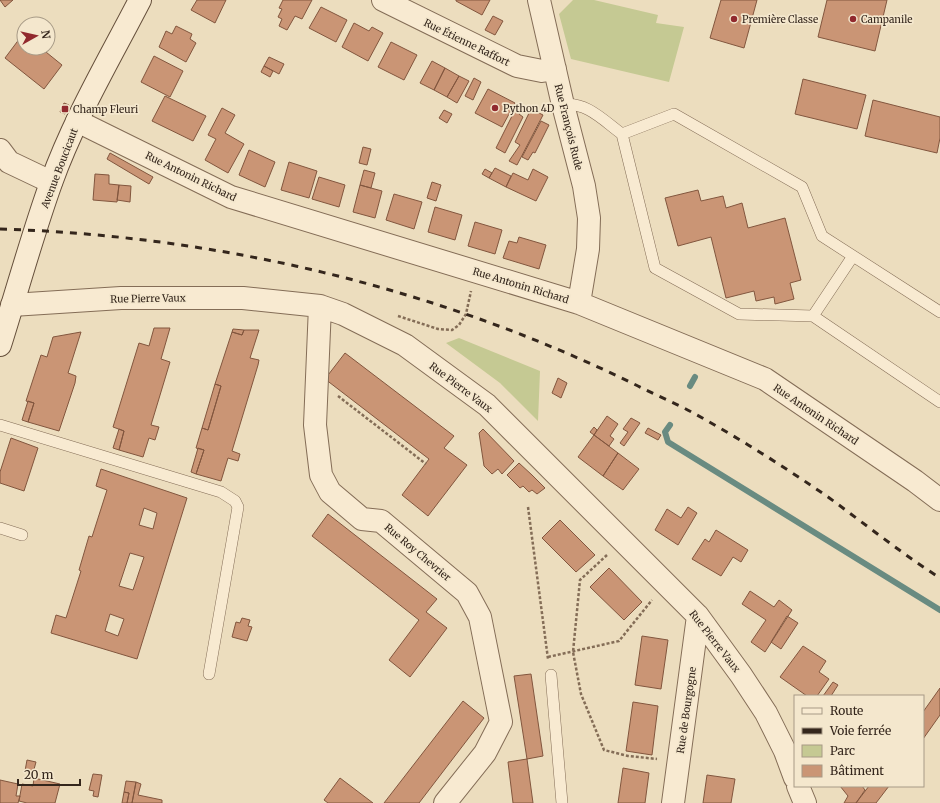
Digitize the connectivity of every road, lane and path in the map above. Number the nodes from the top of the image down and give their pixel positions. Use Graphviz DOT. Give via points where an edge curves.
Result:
graph roads {
  1 [pos="140,0"];
  2 [pos="383,0"];
  3 [pos="539,0"];
  4 [pos="555,69"];
  5 [pos="563,105"];
  6 [pos="77,121"];
  7 [pos="622,134"];
  8 [pos="3,160"];
  9 [pos="51,182"];
  10 [pos="853,256"];
  11 [pos="477,272"];
  12 [pos="579,303"];
  13 [pos="12,305"];
  14 [pos="320,306"];
  15 [pos="940,312"];
  16 [pos="395,315"];
  17 [pos="813,316"];
  18 [pos="0,345"];
  19 [pos="316,387"];
  20 [pos="940,402"];
  21 [pos="0,425"];
  22 [pos="426,464"];
  23 [pos="940,500"];
  24 [pos="528,507"];
  25 [pos="0,528"];
  26 [pos="22,535"];
  27 [pos="622,541"];
  28 [pos="664,583"];
  29 [pos="698,616"];
  30 [pos="573,652"];
  31 [pos="548,657"];
  32 [pos="209,674"];
  33 [pos="551,675"];
  34 [pos="679,762"];
  35 [pos="794,775"];
  36 [pos="798,787"];
  37 [pos="445,803"];
  38 [pos="562,803"];
  39 [pos="673,803"];
  40 [pos="805,803"];
  1 -- 6 [label="street, Avenue Boucicaut"];
  2 -- 4 [label="street, Rue Étienne Raffort" via="517,66 542,71"];
  3 -- 4 [label="street, Rue François Rude"];
  4 -- 5 [label="street, Rue François Rude"];
  5 -- 7 [label="lane" via="584,107"];
  5 -- 12 [label="street, Rue François Rude" via="584,186 589,218 588,249"];
  6 -- 9 [label="street, Avenue Boucicaut"];
  6 -- 11 [label="street, Rue Antonin Richard" via="231,197"];
  7 -- 10 [label="lane" via="674,114 802,187 822,236"];
  7 -- 17 [label="lane" via="655,268 739,314"];
  8 -- 9 [label="street"];
  9 -- 13 [label="street, Avenue Boucicaut"];
  10 -- 15 [label="lane"];
  10 -- 17 [label="lane"];
  11 -- 12 [label="street, Rue Antonin Richard"];
  11 -- 16 [label="path" via="466,314 452,330 438,329"];
  12 -- 23 [label="street, Rue Antonin Richard" via="765,379"];
  13 -- 14 [label="street, Rue Pierre Vaux" via="121,298 243,298"];
  13 -- 18 [label="street, Avenue Boucicaut"];
  14 -- 19 [label="street, Rue Roy Chevrier"];
  14 -- 27 [label="street, Rue Pierre Vaux" via="343,314 405,345 487,405"];
  17 -- 20 [label="lane"];
  19 -- 22 [label="path" via="326,387"];
  19 -- 37 [label="street, Rue Roy Chevrier" via="315,425 321,475 330,492 362,520 381,521 467,593 480,617 501,722 485,753"];
  21 -- 32 [label="lane" via="221,492 235,501 238,508"];
  24 -- 31 [label="path"];
  25 -- 26 [label="lane"];
  27 -- 28 [label="street, Rue Pierre Vaux"];
  27 -- 30 [label="path" via="580,580"];
  28 -- 29 [label="street, Rue Pierre Vaux"];
  28 -- 30 [label="path" via="619,641"];
  29 -- 34 [label="street, Rue de Bourgogne"];
  29 -- 35 [label="street, Rue Pierre Vaux" via="742,675 766,713"];
  30 -- 31 [label="path"];
  30 -- 34 [label="path" via="582,694 604,750 628,756"];
  31 -- 33 [label="path"];
  33 -- 38 [label="lane"];
  34 -- 39 [label="street, Rue de Bourgogne"];
  36 -- 40 [label="street"];
}
